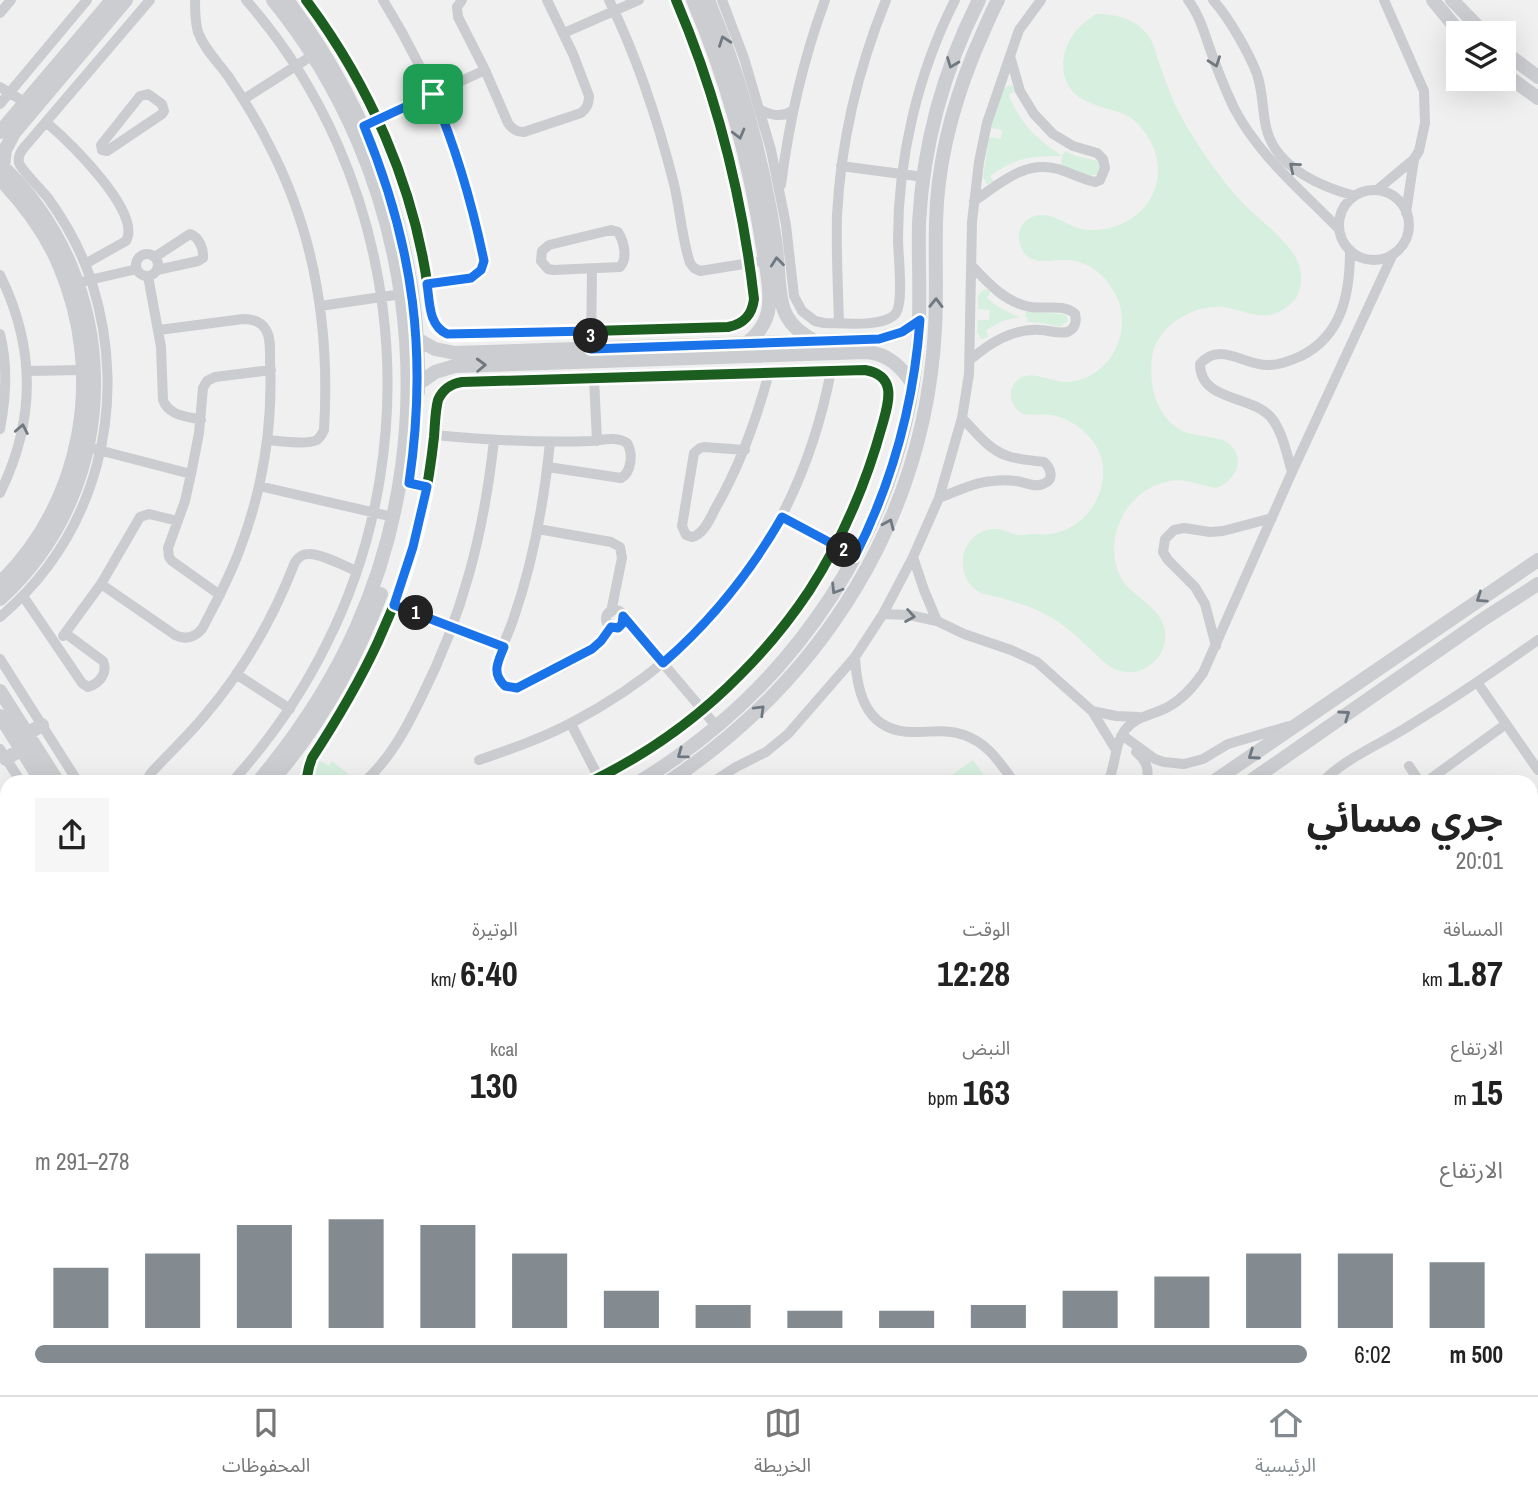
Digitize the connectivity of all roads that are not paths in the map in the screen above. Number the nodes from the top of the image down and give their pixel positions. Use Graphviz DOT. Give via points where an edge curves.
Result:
graph roads {
  1 [pos="11,0"];
  2 [pos="87,0"];
  3 [pos="112,0"];
  4 [pos="126,0"];
  5 [pos="150,0"];
  6 [pos="195,0"];
  7 [pos="246,0"];
  8 [pos="273,0"];
  9 [pos="287,0"];
  10 [pos="306,0"];
  11 [pos="383,0"];
  12 [pos="462,0"];
  13 [pos="547,0"];
  14 [pos="609,0"];
  15 [pos="639,0"];
  16 [pos="676,0"];
  17 [pos="693,0"];
  18 [pos="708,0"];
  19 [pos="722,0"];
  20 [pos="825,0"];
  21 [pos="886,0"];
  22 [pos="955,0"];
  23 [pos="979,0"];
  24 [pos="998,0"];
  25 [pos="1006,0"];
  26 [pos="1041,0"];
  27 [pos="1188,0"];
  28 [pos="1213,0"];
  29 [pos="1384,0"];
  30 [pos="1426,0"];
  31 [pos="1433,0"];
  32 [pos="1452,0"];
  33 [pos="1461,0"];
  34 [pos="614,11"];
  35 [pos="0,13"];
  36 [pos="991,13"];
  37 [pos="1448,21"];
  38 [pos="1450,21"];
  39 [pos="1472,21"];
  40 [pos="1475,21"];
  41 [pos="564,33"];
  42 [pos="313,55"];
  43 [pos="1010,55"];
  44 [pos="1516,60"];
  45 [pos="296,66"];
  46 [pos="485,70"];
  47 [pos="1538,76"];
  48 [pos="1516,82"];
  49 [pos="5,90"];
  50 [pos="433,94"];
  51 [pos="1538,98"];
  52 [pos="244,99"];
  53 [pos="26,103"];
  54 [pos="0,104"];
  55 [pos="760,110"];
  56 [pos="792,111"];
  57 [pos="377,120"];
  58 [pos="46,122"];
  59 [pos="364,126"];
  60 [pos="7,130"];
  61 [pos="102,150"];
  62 [pos="1414,159"];
  63 [pos="89,162"];
  64 [pos="841,166"];
  65 [pos="1,170"];
  66 [pos="903,173"];
  67 [pos="924,177"];
  68 [pos="1377,190"];
  69 [pos="780,192"];
  70 [pos="1355,196"];
  71 [pos="974,201"];
  72 [pos="1406,213"];
  73 [pos="1339,229"];
  74 [pos="1350,250"];
  75 [pos="1393,254"];
  76 [pos="155,257"];
  77 [pos="757,262"];
  78 [pos="85,264"];
  79 [pos="972,266"];
  80 [pos="920,267"];
  81 [pos="137,269"];
  82 [pos="592,269"];
  83 [pos="936,269"];
  84 [pos="152,273"];
  85 [pos="0,275"];
  86 [pos="84,281"];
  87 [pos="427,284"];
  88 [pos="402,294"];
  89 [pos="382,297"];
  90 [pos="320,306"];
  91 [pos="920,320"];
  92 [pos="839,323"];
  93 [pos="159,331"];
  94 [pos="591,331"];
  95 [pos="0,334"];
  96 [pos="417,339"];
  97 [pos="814,341"];
  98 [pos="748,342"];
  99 [pos="591,349"];
  100 [pos="971,359"];
  101 [pos="510,364"];
  102 [pos="84,370"];
  103 [pos="271,370"];
  104 [pos="27,371"];
  105 [pos="831,371"];
  106 [pos="769,373"];
  107 [pos="594,378"];
  108 [pos="510,381"];
  109 [pos="418,384"];
  110 [pos="913,384"];
  111 [pos="962,418"];
  112 [pos="201,420"];
  113 [pos="0,429"];
  114 [pos="434,435"];
  115 [pos="267,440"];
  116 [pos="494,440"];
  117 [pos="597,441"];
  118 [pos="550,442"];
  119 [pos="94,449"];
  120 [pos="745,450"];
  121 [pos="548,467"];
  122 [pos="1292,471"];
  123 [pos="191,474"];
  124 [pos="889,479"];
  125 [pos="409,483"];
  126 [pos="904,484"];
  127 [pos="259,486"];
  128 [pos="427,487"];
  129 [pos="0,493"];
  130 [pos="939,498"];
  131 [pos="374,513"];
  132 [pos="393,517"];
  133 [pos="782,517"];
  134 [pos="1272,518"];
  135 [pos="178,521"];
  136 [pos="538,529"];
  137 [pos="836,546"];
  138 [pos="855,556"];
  139 [pos="913,557"];
  140 [pos="1538,560"];
  141 [pos="357,571"];
  142 [pos="0,583"];
  143 [pos="101,584"];
  144 [pos="1538,584"];
  145 [pos="23,596"];
  146 [pos="220,596"];
  147 [pos="0,599"];
  148 [pos="394,605"];
  149 [pos="611,612"];
  150 [pos="883,614"];
  151 [pos="623,616"];
  152 [pos="0,617"];
  153 [pos="937,621"];
  154 [pos="453,627"];
  155 [pos="611,627"];
  156 [pos="65,633"];
  157 [pos="1538,640"];
  158 [pos="56,644"];
  159 [pos="1216,646"];
  160 [pos="504,647"];
  161 [pos="855,657"];
  162 [pos="0,659"];
  163 [pos="663,663"];
  164 [pos="236,674"];
  165 [pos="1477,682"];
  166 [pos="0,691"];
  167 [pos="290,709"];
  168 [pos="702,710"];
  169 [pos="1092,711"];
  170 [pos="0,716"];
  171 [pos="1140,718"];
  172 [pos="571,723"];
  173 [pos="1299,723"];
  174 [pos="1506,724"];
  175 [pos="41,725"];
  176 [pos="716,727"];
  177 [pos="27,734"];
  178 [pos="1119,741"];
  179 [pos="21,749"];
  180 [pos="3,754"];
  181 [pos="1148,759"];
  182 [pos="479,760"];
  183 [pos="1409,766"];
  184 [pos="1538,770"];
  185 [pos="16,775"];
  186 [pos="38,775"];
  187 [pos="53,775"];
  188 [pos="73,775"];
  189 [pos="151,775"];
  190 [pos="238,775"];
  191 [pos="264,775"];
  192 [pos="281,775"];
  193 [pos="307,775"];
  194 [pos="371,775"];
  195 [pos="594,775"];
  196 [pos="607,775"];
  197 [pos="650,775"];
  198 [pos="678,775"];
  199 [pos="724,775"];
  200 [pos="1009,775"];
  201 [pos="1112,775"];
  202 [pos="1148,775"];
  203 [pos="1223,775"];
  204 [pos="1259,775"];
  205 [pos="1331,775"];
  206 [pos="1417,775"];
  207 [pos="1433,775"];
  1 -- 35 [label="street"];
  2 -- 49 [label="street"];
  3 -- 53 [label="street"];
  4 -- 60 [label="street"];
  5 -- 58 [label="street"];
  6 -- 52 [label="street" via="202,41"];
  7 -- 45 [label="street"];
  8 -- 42 [label="street"];
  9 -- 59 [label="street" via="325,55"];
  10 -- 57 [label="street" via="341,50"];
  11 -- 50 [label="street"];
  12 -- 46 [label="street" via="456,12"];
  13 -- 41 [label="street"];
  14 -- 34 [label="street"];
  15 -- 34 [label="street"];
  16 -- 77 [label="street" via="720,121"];
  17 -- 77 [label="street, one-way" via="741,137 750,178"];
  97 -- 18 [label="street, one-way" via="795,328 783,308 771,214 753,131"];
  19 -- 55 [label="street"];
  20 -- 56 [label="street"];
  21 -- 64 [label="street" via="858,81"];
  22 -- 66 [label="street" via="932,51"];
  23 -- 67 [label="street, one-way" via="942,93"];
  24 -- 36 [label="street"];
  25 -- 36 [label="street"];
  26 -- 43 [label="street" via="1019,30"];
  27 -- 73 [label="street, one-way" via="1236,110 1277,168"];
  70 -- 28 [label="street, one-way" via="1303,174 1280,155 1269,138 1256,73"];
  29 -- 62 [label="street" via="1424,91 1425,123"];
  30 -- 37 [label="street"];
  31 -- 38 [label="street"];
  32 -- 39 [label="street"];
  33 -- 40 [label="street"];
  34 -- 41 [label="street"];
  34 -- 77 [label="street" via="666,151 690,264 703,271"];
  36 -- 83 [label="street" via="948,131 938,191"];
  41 -- 46 [label="street" via="589,96 581,113 514,130"];
  42 -- 45 [label="street"];
  42 -- 88 [label="street" via="364,153 387,223"];
  43 -- 71 [label="street" via="987,123"];
  43 -- 71 [label="street" via="1020,91 1034,114 1053,134 1097,153 1105,168 1095,181 1042,166 1026,169"];
  44 -- 47 [label="street"];
  45 -- 52 [label="street"];
  45 -- 89 [label="street" via="331,128 349,172 368,228"];
  46 -- 50 [label="street"];
  48 -- 51 [label="street"];
  49 -- 53 [label="street"];
  49 -- 54 [label="street"];
  50 -- 57 [label="street"];
  50 -- 87 [label="street" via="465,181 484,261 471,278"];
  52 -- 90 [label="street" via="293,199 310,252"];
  53 -- 60 [label="street"];
  55 -- 56 [label="street" via="780,116"];
  55 -- 69 [label="street"];
  56 -- 69 [label="street"];
  57 -- 59 [label="street"];
  57 -- 87 [label="street" via="403,184"];
  58 -- 63 [label="street"];
  58 -- 78 [label="street" via="22,150 19,161 58,213"];
  59 -- 96 [label="street" via="400,230"];
  60 -- 65 [label="street"];
  61 -- 61 [label="street" via="101,145 142,94 151,94 162,104 162,114"];
  61 -- 63 [label="street"];
  62 -- 68 [label="street"];
  62 -- 72 [label="street"];
  63 -- 78 [label="street" via="130,230 122,244"];
  64 -- 66 [label="street"];
  64 -- 92 [label="street"];
  65 -- 86 [label="street" via="17,181 42,213"];
  65 -- 102 [label="street" via="59,264 77,316"];
  66 -- 67 [label="street"];
  66 -- 92 [label="street" via="898,236 900,305 893,316 881,322"];
  67 -- 80 [label="street"];
  68 -- 70 [label="street"];
  68 -- 72 [label="street" via="1398,200"];
  69 -- 92 [label="street" via="797,304 815,321"];
  70 -- 73 [label="street" via="1341,214"];
  71 -- 79 [label="street"];
  72 -- 75 [label="street" via="1407,236"];
  73 -- 74 [label="street"];
  74 -- 75 [label="street" via="1371,260"];
  74 -- 122 [label="street" via="1346,299 1323,342 1290,361 1269,365 1223,354 1213,354 1199,364 1208,385 1263,410 1274,421"];
  75 -- 122 [label="street"];
  76 -- 81 [label="street" via="139,257"];
  76 -- 84 [label="street" via="158,263"];
  76 -- 84 [label="street" via="190,234 198,239 203,252 198,261"];
  77 -- 94 [label="street" via="753,308 736,325"];
  77 -- 98 [label="street" via="769,309 762,328"];
  78 -- 86 [label="street"];
  79 -- 100 [label="street"];
  79 -- 100 [label="street" via="1014,303 1029,308 1065,308 1076,320 1068,332 1026,329 1012,333"];
  80 -- 83 [label="street"];
  80 -- 91 [label="street"];
  81 -- 84 [label="street"];
  81 -- 86 [label="street"];
  82 -- 82 [label="street" via="623,265 618,232 549,245 542,251 541,261 548,269"];
  82 -- 94 [label="street"];
  126 -- 83 [label="street, one-way" via="928,393"];
  84 -- 93 [label="street"];
  85 -- 104 [label="street" via="18,318"];
  86 -- 119 [label="street" via="94,365"];
  87 -- 94 [label="street" via="433,321 447,334"];
  88 -- 89 [label="street"];
  88 -- 132 [label="street" via="408,384 402,473"];
  89 -- 90 [label="street"];
  89 -- 131 [label="street" via="388,405"];
  90 -- 115 [label="street" via="326,380 324,430 309,442"];
  91 -- 97 [label="street" via="887,338"];
  91 -- 110 [label="street"];
  93 -- 103 [label="street" via="256,321 269,337"];
  93 -- 112 [label="street" via="164,405 171,412"];
  94 -- 99 [label="street"];
  95 -- 113 [label="street" via="6,373"];
  96 -- 99 [label="street" via="455,353"];
  96 -- 109 [label="street"];
  97 -- 98 [label="street"];
  98 -- 99 [label="street"];
  100 -- 111 [label="street"];
  101 -- 108 [label="street"];
  109 -- 101 [label="street, one-way" via="444,368"];
  101 -- 110 [label="street" via="866,352 892,360"];
  102 -- 104 [label="street"];
  102 -- 142 [label="street" via="80,428 65,484 39,536"];
  103 -- 112 [label="street" via="211,378 203,388"];
  103 -- 115 [label="street"];
  129 -- 104 [label="street, one-way" via="24,423"];
  105 -- 106 [label="street"];
  105 -- 133 [label="street" via="812,446"];
  105 -- 137 [label="street" via="872,371 883,379 888,391 871,463"];
  106 -- 107 [label="street"];
  106 -- 120 [label="street"];
  107 -- 108 [label="street"];
  107 -- 117 [label="street"];
  108 -- 114 [label="street" via="456,383 444,389 438,400"];
  109 -- 125 [label="street"];
  110 -- 124 [label="street"];
  111 -- 130 [label="street"];
  111 -- 130 [label="street" via="1002,454 1044,462 1051,477 1037,486 990,481"];
  112 -- 123 [label="street"];
  114 -- 116 [label="street"];
  114 -- 128 [label="street"];
  115 -- 127 [label="street"];
  116 -- 118 [label="street"];
  116 -- 154 [label="street" via="481,529"];
  117 -- 118 [label="street"];
  117 -- 121 [label="street" via="628,443 631,451 625,477"];
  118 -- 121 [label="street"];
  119 -- 123 [label="street"];
  119 -- 145 [label="street" via="90,486 71,530"];
  119 -- 147 [label="street" via="52,536"];
  120 -- 120 [label="street" via="700,533 686,535 682,526 694,453 704,447"];
  121 -- 136 [label="street"];
  122 -- 134 [label="street"];
  123 -- 135 [label="street"];
  124 -- 126 [label="street"];
  124 -- 138 [label="street"];
  125 -- 128 [label="street"];
  125 -- 192 [label="street" via="387,575 357,651"];
  198 -- 126 [label="street, one-way" via="750,719 814,650 866,571"];
  127 -- 131 [label="street"];
  127 -- 146 [label="street"];
  128 -- 148 [label="street"];
  130 -- 139 [label="street"];
  131 -- 132 [label="street"];
  131 -- 141 [label="street"];
  132 -- 191 [label="street" via="372,590 341,660 303,725"];
  133 -- 137 [label="street"];
  133 -- 163 [label="street" via="730,596"];
  134 -- 159 [label="street"];
  134 -- 159 [label="street" via="1223,531 1184,528 1165,539 1163,552 1205,604"];
  135 -- 143 [label="street" via="146,513 140,517"];
  135 -- 146 [label="street" via="169,557"];
  136 -- 149 [label="street" via="620,547"];
  136 -- 160 [label="street"];
  137 -- 138 [label="street"];
  137 -- 168 [label="street" via="777,634"];
  138 -- 176 [label="street, one-way" via="823,610 784,661"];
  139 -- 150 [label="street"];
  139 -- 153 [label="street"];
  140 -- 173 [label="street, one-way"];
  141 -- 164 [label="street" via="314,554 298,557"];
  141 -- 167 [label="street" via="328,642"];
  143 -- 146 [label="street" via="184,638 198,633"];
  143 -- 156 [label="street"];
  204 -- 144 [label="street, one-way"];
  145 -- 152 [label="street"];
  145 -- 158 [label="street"];
  148 -- 154 [label="street"];
  148 -- 193 [label="street" via="360,680 312,758"];
  149 -- 151 [label="street"];
  149 -- 155 [label="street" via="606,619"];
  150 -- 153 [label="street, one-way"];
  150 -- 161 [label="street"];
  151 -- 155 [label="street" via="620,626"];
  151 -- 163 [label="street"];
  153 -- 169 [label="street" via="1037,662"];
  154 -- 160 [label="street"];
  154 -- 194 [label="street" via="413,715 384,763"];
  155 -- 160 [label="street" via="586,653 517,688 505,686 497,676 496,664"];
  156 -- 158 [label="street"];
  156 -- 158 [label="street" via="103,661 102,677 91,687 84,685"];
  157 -- 165 [label="street"];
  159 -- 171 [label="street" via="1203,673 1182,698"];
  161 -- 199 [label="street" via="788,734"];
  161 -- 200 [label="street" via="863,702 881,722 906,732 965,735 987,747"];
  162 -- 175 [label="street"];
  163 -- 168 [label="street"];
  163 -- 172 [label="street"];
  164 -- 167 [label="street"];
  164 -- 189 [label="street"];
  165 -- 174 [label="street"];
  165 -- 205 [label="street"];
  166 -- 177 [label="street"];
  167 -- 190 [label="street"];
  168 -- 176 [label="street"];
  168 -- 196 [label="street"];
  169 -- 171 [label="street"];
  169 -- 178 [label="street"];
  170 -- 179 [label="street"];
  171 -- 178 [label="street"];
  172 -- 182 [label="street"];
  172 -- 195 [label="street"];
  173 -- 181 [label="street" via="1228,744 1194,763"];
  173 -- 203 [label="street, one-way"];
  174 -- 184 [label="street"];
  174 -- 207 [label="street"];
  175 -- 177 [label="street"];
  175 -- 188 [label="street"];
  176 -- 197 [label="street, one-way"];
  177 -- 187 [label="street"];
  178 -- 181 [label="street"];
  178 -- 201 [label="street"];
  179 -- 180 [label="street"];
  179 -- 186 [label="street"];
  180 -- 185 [label="street"];
  181 -- 202 [label="street"];
  183 -- 206 [label="street"];
}
